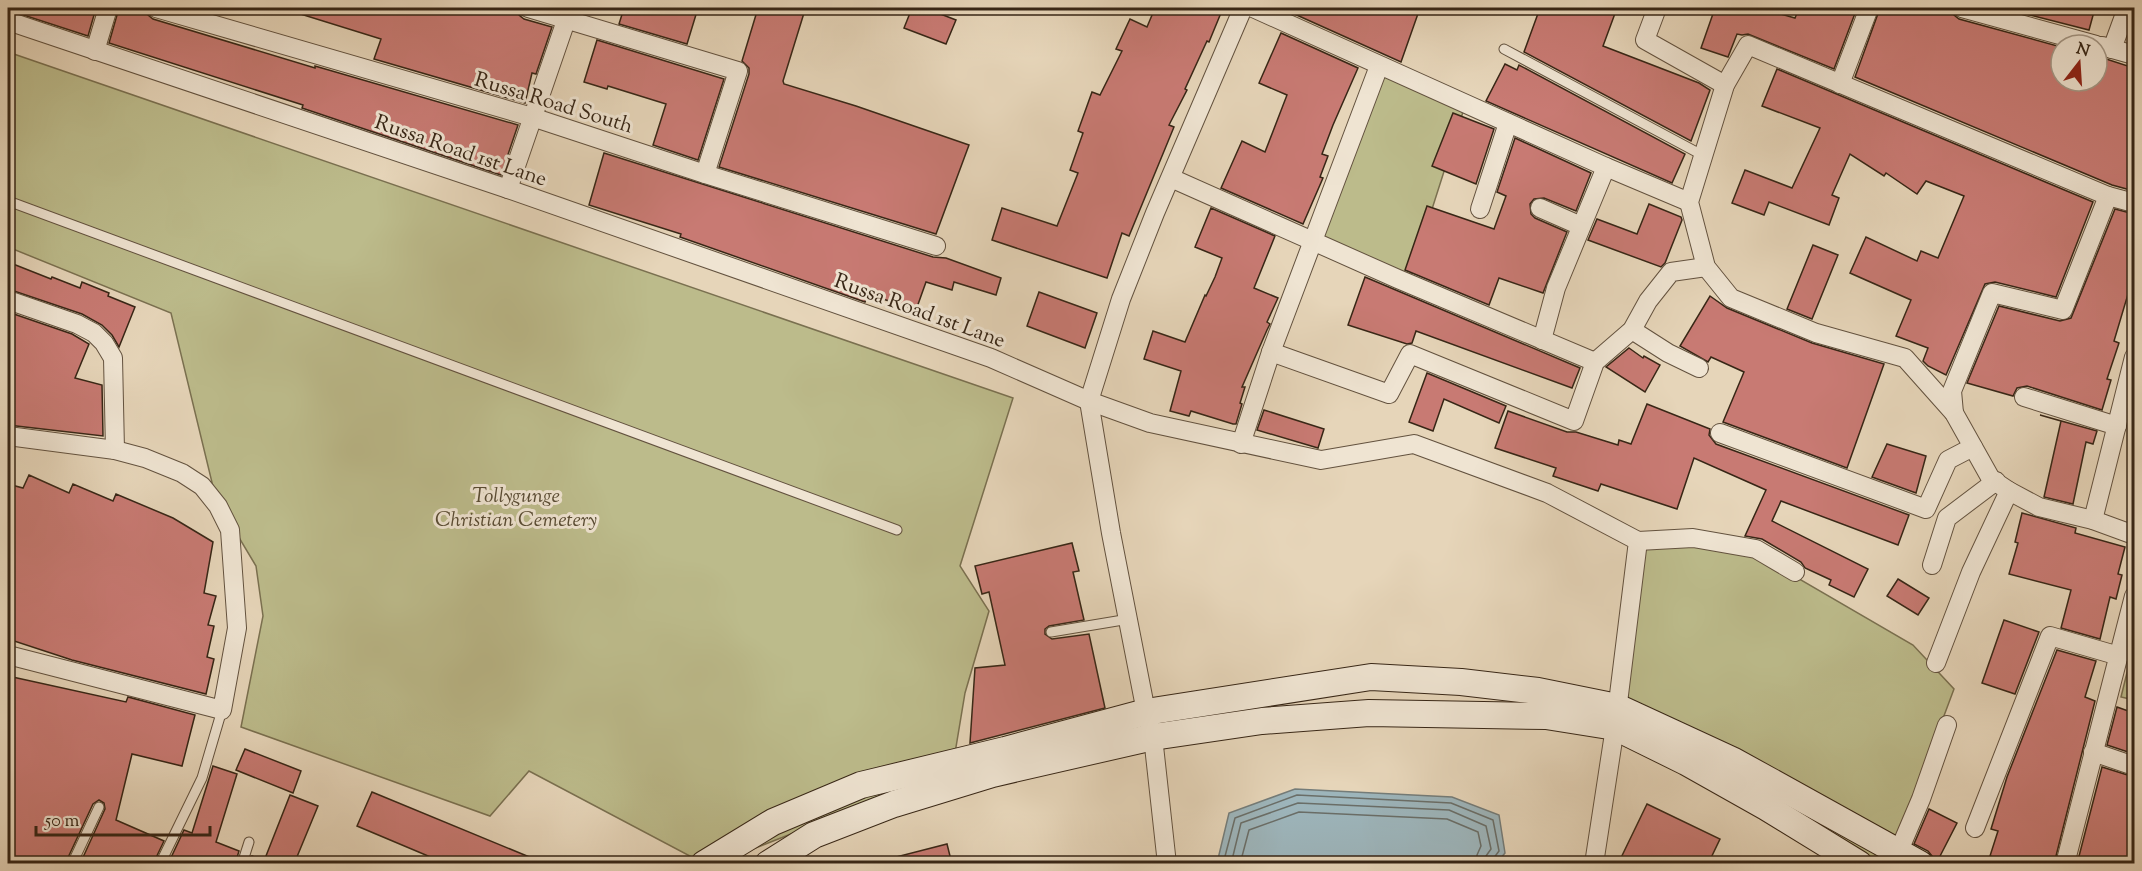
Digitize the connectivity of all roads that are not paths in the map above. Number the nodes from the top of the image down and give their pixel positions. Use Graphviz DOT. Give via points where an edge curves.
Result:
graph roads {
  1 [pos="108,8"];
  2 [pos="156,8"];
  3 [pos="528,8"];
  4 [pos="1243,8"];
  5 [pos="1253,8"];
  6 [pos="1657,8"];
  7 [pos="1869,8"];
  8 [pos="1962,8"];
  9 [pos="2127,8"];
  10 [pos="569,13"];
  11 [pos="8,21"];
  12 [pos="2054,33"];
  13 [pos="2109,35"];
  14 [pos="2109,48"];
  15 [pos="1504,49"];
  16 [pos="95,51"];
  17 [pos="2134,55"];
  18 [pos="1379,66"];
  19 [pos="1725,84"];
  20 [pos="1840,84"];
  21 [pos="532,117"];
  22 [pos="1508,123"];
  23 [pos="1704,156"];
  24 [pos="1606,167"];
  25 [pos="705,174"];
  26 [pos="1171,178"];
  27 [pos="508,189"];
  28 [pos="2108,196"];
  29 [pos="8,201"];
  30 [pos="1689,202"];
  31 [pos="2134,202"];
  32 [pos="1540,208"];
  33 [pos="1480,209"];
  34 [pos="1581,226"];
  35 [pos="1313,242"];
  36 [pos="936,246"];
  37 [pos="1706,267"];
  38 [pos="8,300"];
  39 [pos="1632,330"];
  40 [pos="1542,340"];
  41 [pos="1271,352"];
  42 [pos="1595,362"];
  43 [pos="2134,362"];
  44 [pos="1699,368"];
  45 [pos="2024,398"];
  46 [pos="1089,401"];
  47 [pos="1954,413"];
  48 [pos="2117,426"];
  49 [pos="1720,433"];
  50 [pos="8,436"];
  51 [pos="1240,444"];
  52 [pos="1973,447"];
  53 [pos="115,450"];
  54 [pos="2003,486"];
  55 [pos="2093,520"];
  56 [pos="897,530"];
  57 [pos="2134,535"];
  58 [pos="1638,541"];
  59 [pos="1932,565"];
  60 [pos="1795,572"];
  61 [pos="2134,596"];
  62 [pos="1129,619"];
  63 [pos="1051,632"];
  64 [pos="8,655"];
  65 [pos="2119,656"];
  66 [pos="1936,663"];
  67 [pos="222,710"];
  68 [pos="1146,712"];
  69 [pos="1616,717"];
  70 [pos="1947,725"];
  71 [pos="1153,737"];
  72 [pos="2093,752"];
  73 [pos="2134,766"];
  74 [pos="99,807"];
  75 [pos="1975,828"];
  76 [pos="249,842"];
  77 [pos="1909,858"];
  78 [pos="72,864"];
  79 [pos="160,864"];
  80 [pos="242,864"];
  81 [pos="704,864"];
  82 [pos="768,864"];
  83 [pos="1167,864"];
  84 [pos="1594,864"];
  85 [pos="1859,864"];
  86 [pos="2065,864"];
  1 -- 16 [label="street"];
  2 -- 21 [label="street, Russa Road South"];
  3 -- 10 [label="street"];
  4 -- 26 [label="street"];
  5 -- 18 [label="street"];
  6 -- 19 [label="street" via="1645,40"];
  7 -- 20 [label="street"];
  8 -- 12 [label="street"];
  9 -- 13 [label="street"];
  10 -- 21 [label="street"];
  10 -- 25 [label="street" via="738,70"];
  11 -- 16 [label="street, Russa Road 1st Lane"];
  14 -- 17 [label="street"];
  15 -- 23 [label="lane"];
  16 -- 27 [label="street, Russa Road 1st Lane"];
  18 -- 22 [label="street"];
  18 -- 35 [label="street"];
  19 -- 20 [label="street" via="1748,45"];
  19 -- 23 [label="street"];
  20 -- 28 [label="street"];
  21 -- 25 [label="street, Russa Road South"];
  21 -- 27 [label="street"];
  22 -- 24 [label="street"];
  22 -- 33 [label="street"];
  23 -- 30 [label="street"];
  24 -- 30 [label="street"];
  24 -- 34 [label="street"];
  25 -- 36 [label="street, Russa Road South"];
  26 -- 35 [label="street"];
  26 -- 46 [label="street" via="1121,299"];
  27 -- 46 [label="street, Russa Road 1st Lane" via="991,358"];
  28 -- 31 [label="street"];
  28 -- 47 [label="street" via="2063,310 1992,293 1952,391"];
  29 -- 56 [label="lane"];
  30 -- 37 [label="street"];
  32 -- 34 [label="street"];
  34 -- 40 [label="street" via="1556,288"];
  35 -- 40 [label="street"];
  35 -- 41 [label="street"];
  37 -- 39 [label="street" via="1671,272"];
  37 -- 47 [label="street" via="1731,298 1816,333 1905,358"];
  38 -- 53 [label="street" via="77,324 104,343 113,358"];
  39 -- 42 [label="street"];
  39 -- 44 [label="street"];
  40 -- 42 [label="street"];
  41 -- 42 [label="street" via="1389,394 1410,354 1574,421"];
  41 -- 51 [label="street"];
  43 -- 48 [label="street"];
  45 -- 48 [label="street"];
  46 -- 51 [label="street, Russa Road 1st Lane" via="1150,423"];
  46 -- 62 [label="street"];
  47 -- 52 [label="street"];
  48 -- 55 [label="street"];
  49 -- 52 [label="street" via="1926,509 1948,460"];
  50 -- 53 [label="street"];
  51 -- 58 [label="street, Russa Road 1st Lane" via="1321,460 1414,444 1547,493"];
  52 -- 54 [label="street" via="1991,479"];
  53 -- 67 [label="street" via="182,473 202,486 230,530 237,628"];
  54 -- 55 [label="street" via="2039,507"];
  54 -- 59 [label="street" via="1947,518"];
  54 -- 66 [label="street"];
  55 -- 57 [label="street"];
  58 -- 60 [label="street" via="1692,538 1755,549"];
  58 -- 69 [label="street"];
  61 -- 65 [label="street"];
  62 -- 63 [label="lane"];
  62 -- 68 [label="street"];
  64 -- 67 [label="street"];
  65 -- 72 [label="street"];
  65 -- 75 [label="street" via="2050,636"];
  67 -- 79 [label="lane" via="202,778"];
  68 -- 69 [label="street" via="1371,677 1538,691"];
  68 -- 71 [label="street"];
  68 -- 81 [label="street" via="861,786 773,822"];
  69 -- 71 [label="street" via="1369,712 1262,721"];
  69 -- 77 [label="street" via="1734,761"];
  69 -- 84 [label="street"];
  69 -- 85 [label="street"];
  70 -- 77 [label="street" via="1921,799"];
  71 -- 82 [label="street" via="992,774 894,804 814,835"];
  71 -- 83 [label="street"];
  72 -- 73 [label="street"];
  72 -- 86 [label="street"];
  74 -- 78 [label="lane"];
  76 -- 80 [label="lane"];
}
